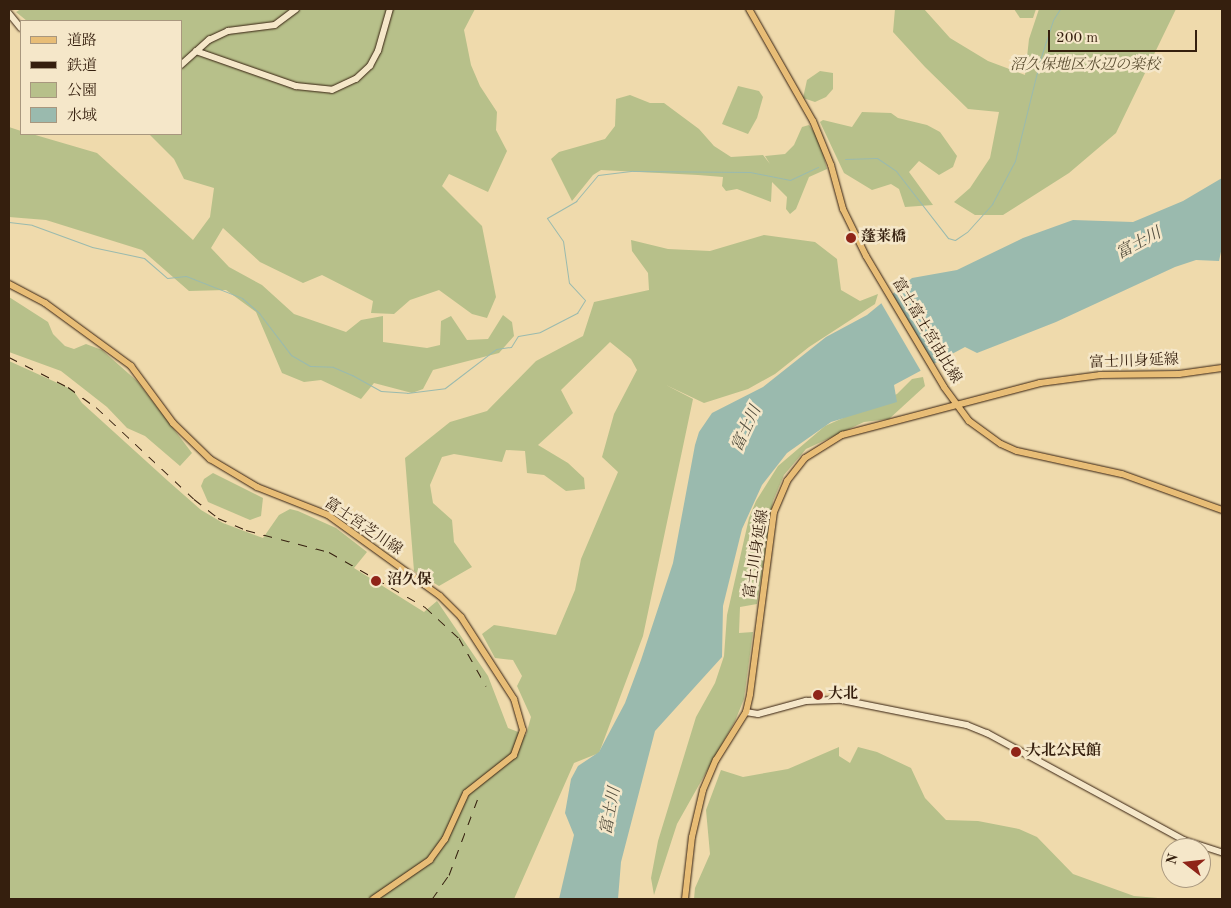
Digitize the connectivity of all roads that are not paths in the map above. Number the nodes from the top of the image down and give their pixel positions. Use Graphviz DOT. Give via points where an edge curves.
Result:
graph roads {
  1 [pos="296,9"];
  2 [pos="390,9"];
  3 [pos="749,9"];
  4 [pos="9,14"];
  5 [pos="20,27"];
  6 [pos="196,51"];
  7 [pos="182,64"];
  8 [pos="9,284"];
  9 [pos="1222,368"];
  10 [pos="956,406"];
  11 [pos="1222,510"];
  12 [pos="746,712"];
  13 [pos="1222,852"];
  14 [pos="373,899"];
  15 [pos="685,899"];
  1 -- 6 [label="street" via="275,25 228,31"];
  2 -- 6 [label="street" via="378,51 370,66 356,79 332,90 296,86"];
  3 -- 10 [label="main road, 富士富士宮由比線" via="813,121 831,164 843,209 874,269"];
  4 -- 5 [label="street"];
  6 -- 7 [label="street"];
  8 -- 14 [label="main road, 富士宮芝川線" via="45,303 131,366 173,423 210,460 257,487 328,515 440,596 461,617 514,699 523,730 514,755 466,793 445,839 430,860"];
  9 -- 10 [label="main road, 富士川身延線" via="1178,374 1068,378"];
  10 -- 11 [label="main road, 富士富士宮由比線" via="984,432 1017,450 1122,474"];
  10 -- 12 [label="main road, 富士川身延線" via="842,435 805,458 787,481 770,528"];
  12 -- 13 [label="street" via="758,714 806,701 834,700 967,725 1184,840"];
  12 -- 15 [label="main road, 富士川身延線" via="716,760 703,790 692,837"];
}
